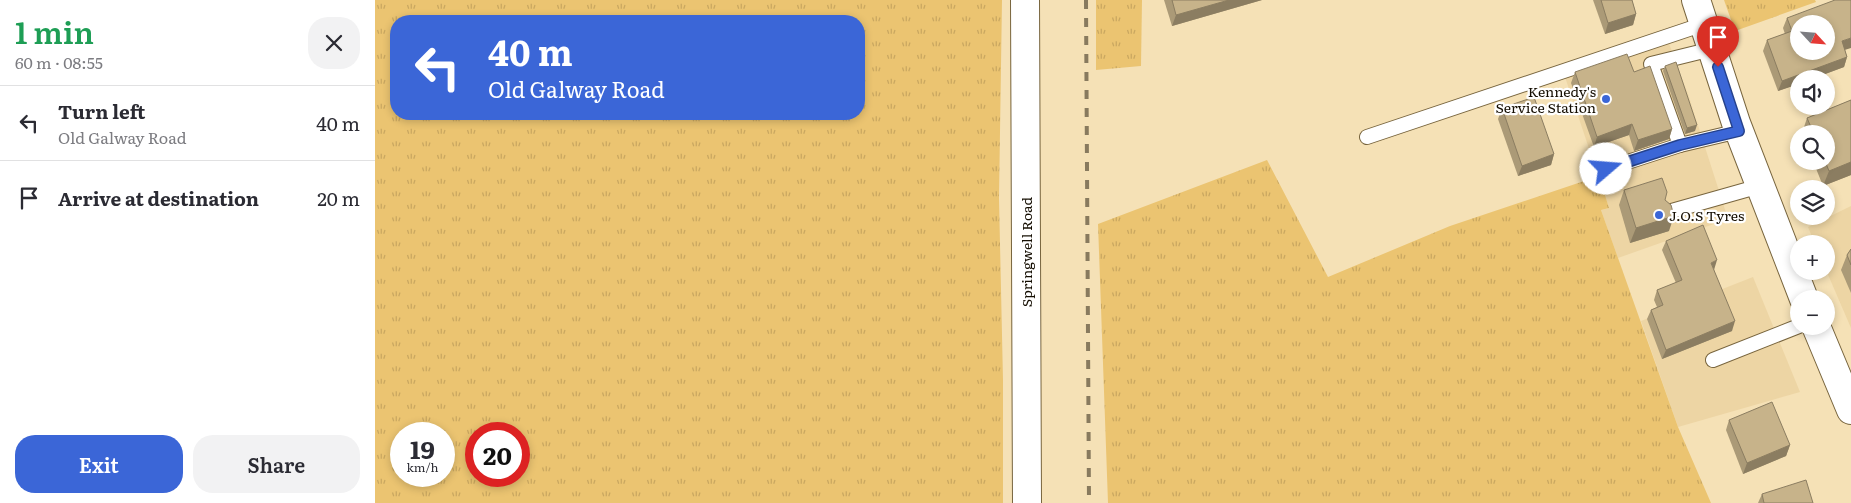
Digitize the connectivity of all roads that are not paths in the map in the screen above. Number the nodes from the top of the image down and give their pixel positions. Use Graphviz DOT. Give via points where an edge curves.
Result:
graph roads {
  1 [pos="1025,0"];
  2 [pos="1704,24"];
  3 [pos="1739,131"];
  4 [pos="1367,137"];
  5 [pos="1680,145"];
  6 [pos="1606,169"];
  7 [pos="1760,186"];
  8 [pos="1668,212"];
  9 [pos="1801,290"];
  10 [pos="1790,330"];
  11 [pos="1819,335"];
  12 [pos="1713,360"];
  13 [pos="1851,410"];
  14 [pos="1027,503"];
  1 -- 14 [label="street, Springwell Road"];
  2 -- 3 [label="street"];
  2 -- 4 [label="lane"];
  2 -- 5 [label="lane" via="1651,64"];
  3 -- 5 [label="lane"];
  3 -- 7 [label="street"];
  5 -- 6 [label="lane"];
  7 -- 8 [label="lane"];
  7 -- 9 [label="street"];
  10 -- 12 [label="lane"];
  11 -- 13 [label="street"];
}
